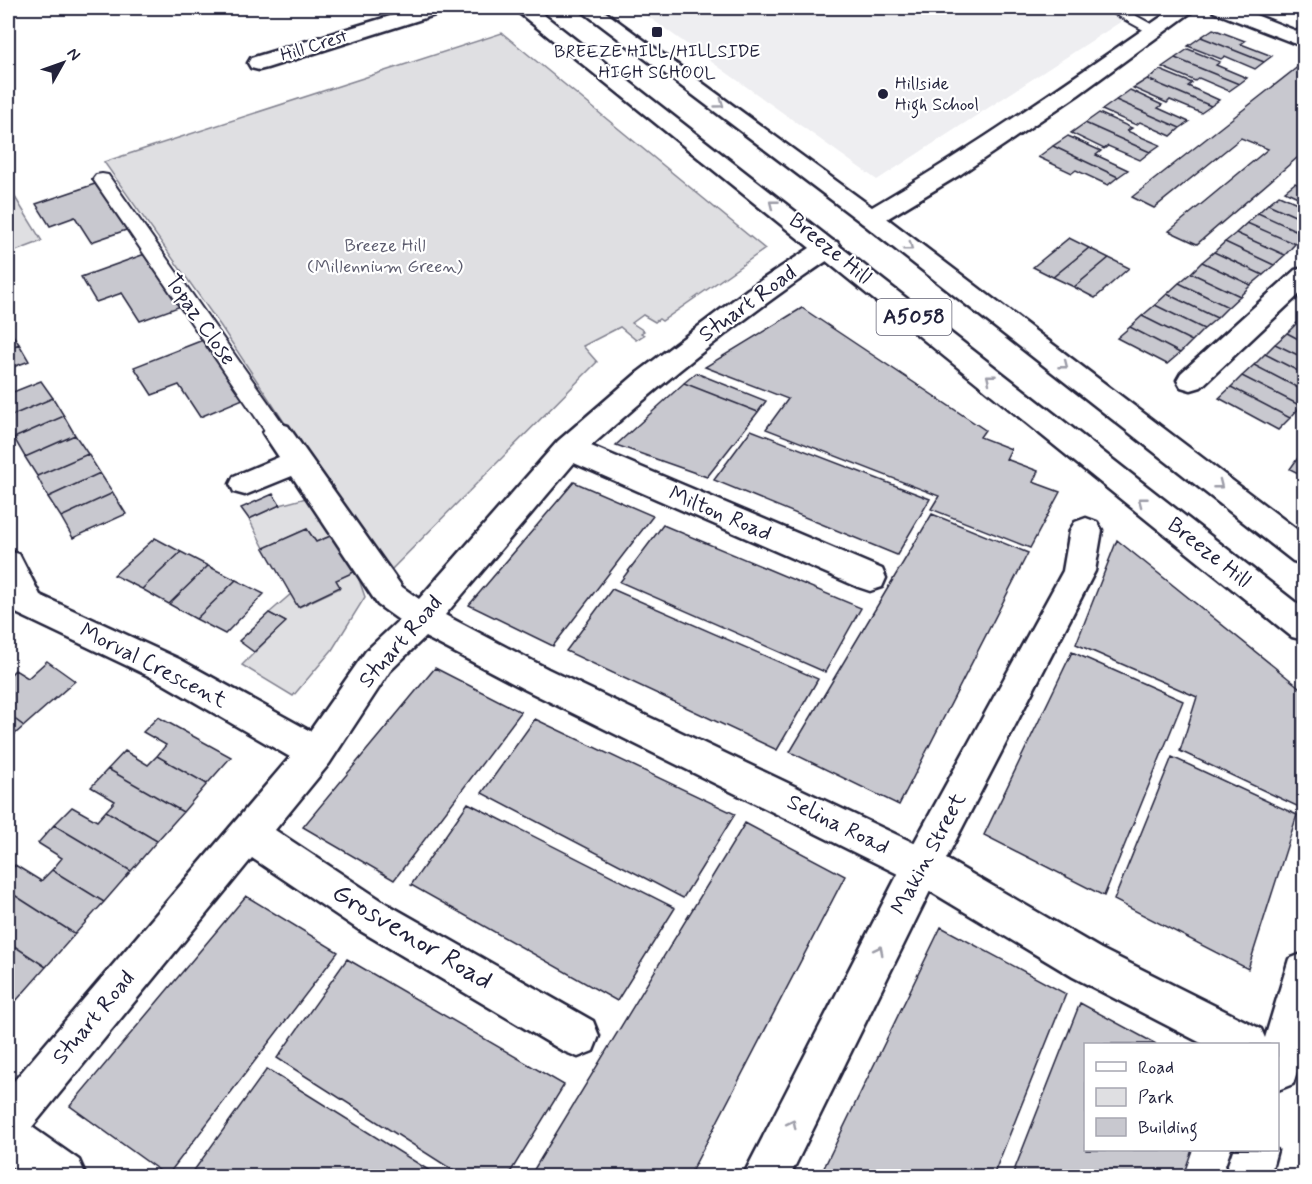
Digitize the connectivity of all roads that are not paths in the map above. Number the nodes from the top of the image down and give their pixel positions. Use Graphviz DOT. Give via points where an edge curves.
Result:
graph roads {
  1 [pos="437,8"];
  2 [pos="523,8"];
  3 [pos="588,8"];
  4 [pos="1111,8"];
  5 [pos="1187,8"];
  6 [pos="1221,8"];
  7 [pos="1154,30"];
  8 [pos="1305,41"];
  9 [pos="259,63"];
  10 [pos="102,179"];
  11 [pos="871,218"];
  12 [pos="828,248"];
  13 [pos="1305,276"];
  14 [pos="1191,380"];
  15 [pos="278,433"];
  16 [pos="569,449"];
  17 [pos="298,462"];
  18 [pos="245,484"];
  19 [pos="1086,530"];
  20 [pos="1305,552"];
  21 [pos="8,563"];
  22 [pos="870,578"];
  23 [pos="18,613"];
  24 [pos="422,619"];
  25 [pos="1305,627"];
  26 [pos="316,753"];
  27 [pos="248,834"];
  28 [pos="922,866"];
  29 [pos="1305,973"];
  30 [pos="578,1036"];
  31 [pos="1240,1043"];
  32 [pos="1277,1043"];
  33 [pos="8,1121"];
  34 [pos="8,1137"];
  35 [pos="1254,1151"];
  36 [pos="63,1176"];
  37 [pos="766,1176"];
  38 [pos="1247,1176"];
  1 -- 9 [label="main road, Hill Crest"];
  12 -- 2 [label="main road, Breeze Hill / A5058, one-way"];
  3 -- 11 [label="main road, A5058, one-way"];
  4 -- 7 [label="lane"];
  5 -- 7 [label="main road"];
  6 -- 8 [label="main road"];
  7 -- 11 [label="main road" via="1038,113"];
  10 -- 15 [label="lane, Topaz Close"];
  11 -- 20 [label="main road, A5058, one-way"];
  12 -- 16 [label="main road, Stuart Road" via="757,295 647,380"];
  25 -- 12 [label="main road, Breeze Hill / A5058, one-way"];
  13 -- 14 [label="main road"];
  15 -- 17 [label="main road, Topaz Close"];
  16 -- 22 [label="main road, Milton Road"];
  16 -- 24 [label="main road, Stuart Road"];
  17 -- 18 [label="main road"];
  17 -- 24 [label="main road, Topaz Close" via="390,596"];
  19 -- 28 [label="main road, Makin Street" via="1079,571"];
  21 -- 23 [label="main road, Morval Crescent"];
  23 -- 26 [label="main road, Morval Crescent" via="166,669"];
  24 -- 26 [label="main road, Stuart Road" via="378,661"];
  24 -- 28 [label="main road, Selina Road" via="536,679"];
  26 -- 27 [label="main road, Stuart Road"];
  27 -- 30 [label="main road, Grosvenor Road" via="373,917"];
  27 -- 33 [label="main road, Stuart Road"];
  28 -- 31 [label="main road, Selina Road" via="1087,963"];
  37 -- 28 [label="main road, Makin Street, one-way"];
  29 -- 32 [label="main road"];
  34 -- 36 [label="main road"];
  35 -- 38 [label="main road"];
}
